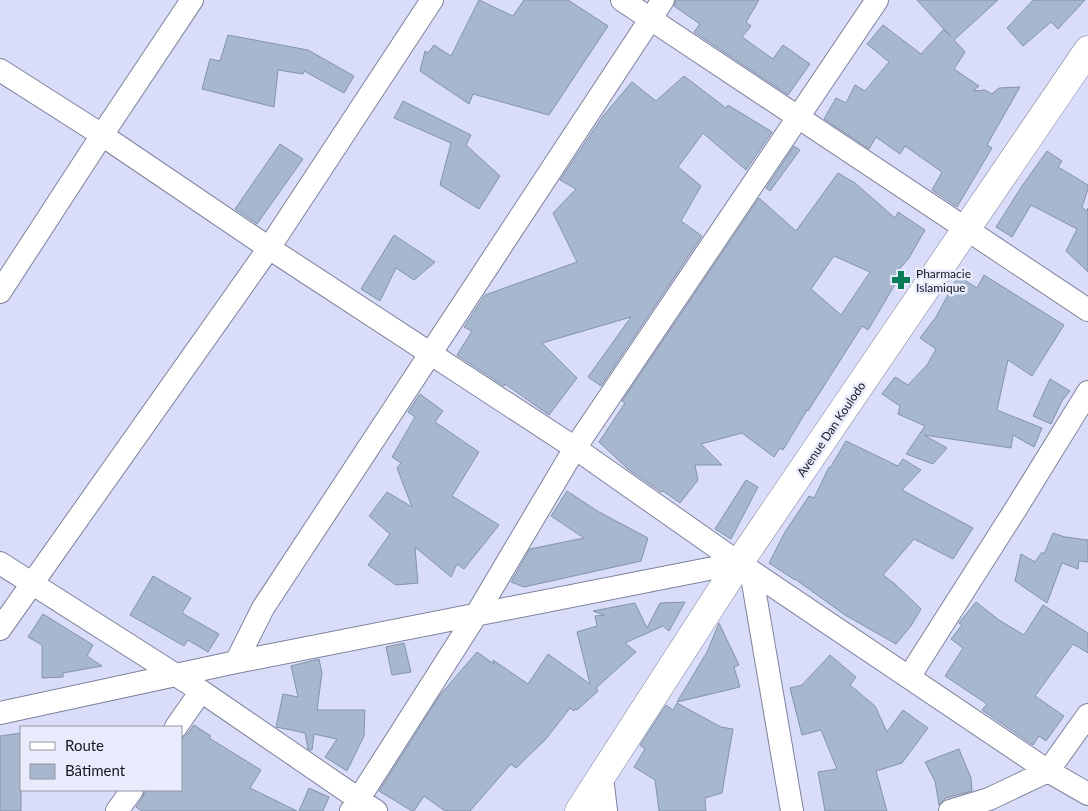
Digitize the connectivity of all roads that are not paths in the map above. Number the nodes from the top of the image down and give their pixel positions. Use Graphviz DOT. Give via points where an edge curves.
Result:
graph roads {
  1 [pos="192,0"];
  2 [pos="432,0"];
  3 [pos="622,0"];
  4 [pos="663,0"];
  5 [pos="877,0"];
  6 [pos="651,19"];
  7 [pos="1088,50"];
  8 [pos="0,70"];
  9 [pos="797,117"];
  10 [pos="102,135"];
  11 [pos="967,229"];
  12 [pos="269,248"];
  13 [pos="0,292"];
  14 [pos="1088,310"];
  15 [pos="429,353"];
  16 [pos="1088,392"];
  17 [pos="575,448"];
  18 [pos="0,563"];
  19 [pos="745,567"];
  20 [pos="31,584"];
  21 [pos="476,615"];
  22 [pos="0,629"];
  23 [pos="236,662"];
  24 [pos="175,674"];
  25 [pos="908,677"];
  26 [pos="201,691"];
  27 [pos="0,713"];
  28 [pos="1088,715"];
  29 [pos="177,726"];
  30 [pos="1048,771"];
  31 [pos="602,776"];
  32 [pos="131,791"];
  33 [pos="1088,794"];
  34 [pos="981,806"];
  35 [pos="362,807"];
  36 [pos="117,811"];
  37 [pos="578,811"];
  38 [pos="606,811"];
  39 [pos="792,811"];
  40 [pos="950,811"];
  1 -- 10 [label="street"];
  2 -- 12 [label="street"];
  3 -- 6 [label="street"];
  4 -- 6 [label="street"];
  5 -- 9 [label="street"];
  6 -- 9 [label="street"];
  6 -- 15 [label="street"];
  7 -- 11 [label="street, Avenue Dan Koulodo"];
  8 -- 10 [label="street"];
  9 -- 11 [label="street"];
  9 -- 17 [label="street"];
  10 -- 12 [label="street"];
  10 -- 13 [label="street"];
  11 -- 14 [label="street"];
  11 -- 19 [label="street, Avenue Dan Koulodo"];
  12 -- 15 [label="street"];
  12 -- 20 [label="street"];
  15 -- 17 [label="street"];
  15 -- 23 [label="street" via="263,608"];
  16 -- 25 [label="street"];
  17 -- 19 [label="street"];
  17 -- 21 [label="street"];
  18 -- 20 [label="street"];
  19 -- 21 [label="street"];
  19 -- 25 [label="street"];
  19 -- 31 [label="street, Avenue Dan Koulodo"];
  19 -- 39 [label="street"];
  20 -- 22 [label="street"];
  20 -- 24 [label="street"];
  21 -- 23 [label="street"];
  21 -- 35 [label="street"];
  23 -- 24 [label="street"];
  24 -- 26 [label="street"];
  24 -- 27 [label="street"];
  25 -- 30 [label="street"];
  26 -- 29 [label="street"];
  26 -- 35 [label="street"];
  28 -- 30 [label="street"];
  30 -- 33 [label="street"];
  30 -- 34 [label="street"];
  31 -- 37 [label="street, Avenue Dan Koulodo"];
  31 -- 38 [label="street"];
  32 -- 36 [label="street"];
  34 -- 40 [label="street"];
}
